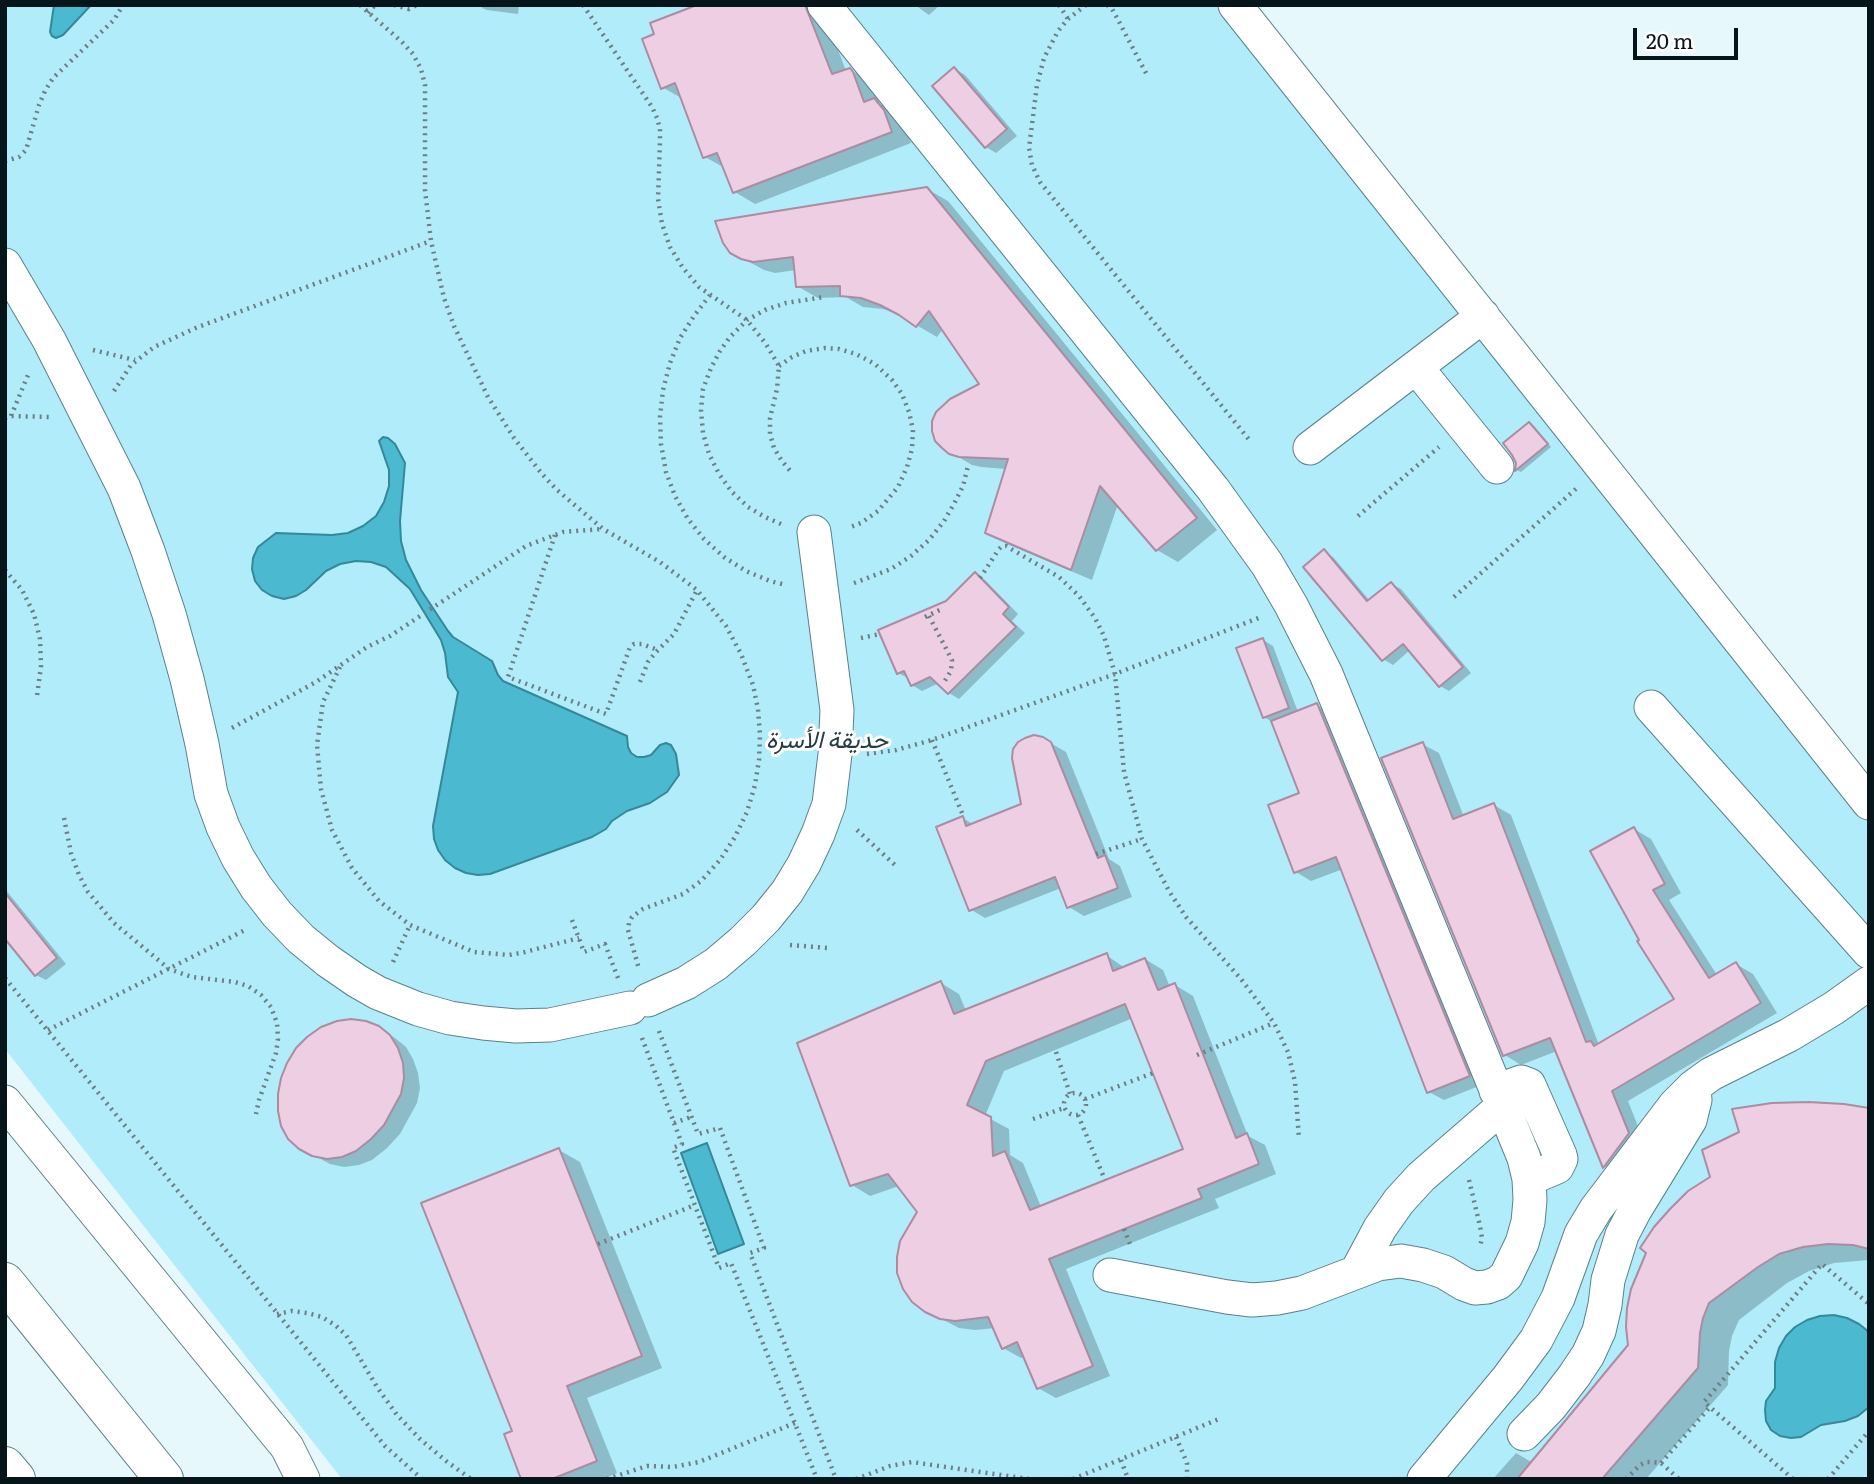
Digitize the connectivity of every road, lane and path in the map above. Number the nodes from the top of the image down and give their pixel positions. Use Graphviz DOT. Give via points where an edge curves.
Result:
graph roads {
  1 [pos="123,5"];
  2 [pos="360,5"];
  3 [pos="375,5"];
  4 [pos="394,5"];
  5 [pos="417,5"];
  6 [pos="583,5"];
  7 [pos="824,5"];
  8 [pos="1059,5"];
  9 [pos="1086,5"];
  10 [pos="1107,5"];
  11 [pos="1235,5"];
  12 [pos="368,13"];
  13 [pos="1068,19"];
  14 [pos="1147,75"];
  15 [pos="5,161"];
  16 [pos="430,241"];
  17 [pos="5,265"];
  18 [pos="710,295"];
  19 [pos="824,297"];
  20 [pos="1483,316"];
  21 [pos="747,320"];
  22 [pos="779,366"];
  23 [pos="1416,368"];
  24 [pos="93,426"];
  25 [pos="1464,426"];
  26 [pos="1251,442"];
  27 [pos="1310,448"];
  28 [pos="968,466"];
  29 [pos="1602,466"];
  30 [pos="1497,467"];
  31 [pos="792,473"];
  32 [pos="1358,516"];
  33 [pos="603,529"];
  34 [pos="814,532"];
  35 [pos="555,534"];
  36 [pos="5,570"];
  37 [pos="980,578"];
  38 [pos="822,587"];
  39 [pos="697,590"];
  40 [pos="1454,597"];
  41 [pos="1292,605"];
  42 [pos="944,608"];
  43 [pos="658,650"];
  44 [pos="340,667"];
  45 [pos="1115,674"];
  46 [pos="639,682"];
  47 [pos="944,682"];
  48 [pos="37,696"];
  49 [pos="1651,706"];
  50 [pos="932,740"];
  51 [pos="202,744"];
  52 [pos="835,754"];
  53 [pos="1869,803"];
  54 [pos="829,804"];
  55 [pos="962,813"];
  56 [pos="64,818"];
  57 [pos="1142,839"];
  58 [pos="1096,854"];
  59 [pos="895,865"];
  60 [pos="277,914"];
  61 [pos="572,920"];
  62 [pos="410,925"];
  63 [pos="579,938"];
  64 [pos="1869,952"];
  65 [pos="170,969"];
  66 [pos="5,978"];
  67 [pos="1869,984"];
  68 [pos="378,993"];
  69 [pos="639,1004"];
  70 [pos="1274,1023"];
  71 [pos="48,1030"];
  72 [pos="1056,1052"];
  73 [pos="1197,1055"];
  74 [pos="1153,1073"];
  75 [pos="1693,1087"];
  76 [pos="1070,1094"];
  77 [pos="1085,1099"];
  78 [pos="1500,1099"];
  79 [pos="5,1102"];
  80 [pos="1064,1108"];
  81 [pos="256,1114"];
  82 [pos="1078,1115"];
  83 [pos="691,1116"];
  84 [pos="1032,1119"];
  85 [pos="674,1123"];
  86 [pos="1299,1139"];
  87 [pos="1454,1147"];
  88 [pos="1105,1180"];
  89 [pos="695,1205"];
  90 [pos="598,1244"];
  91 [pos="1357,1271"];
  92 [pos="1110,1275"];
  93 [pos="1453,1277"];
  94 [pos="5,1282"];
  95 [pos="1869,1304"];
  96 [pos="278,1314"];
  97 [pos="1710,1407"];
  98 [pos="1219,1419"];
  99 [pos="795,1423"];
  100 [pos="1869,1431"];
  101 [pos="1524,1434"];
  102 [pos="1176,1437"];
  103 [pos="1121,1460"];
  104 [pos="1661,1463"];
  105 [pos="5,1466"];
  106 [pos="16,1479"];
  107 [pos="164,1479"];
  108 [pos="303,1479"];
  109 [pos="422,1479"];
  110 [pos="471,1479"];
  111 [pos="607,1479"];
  112 [pos="817,1479"];
  113 [pos="836,1479"];
  114 [pos="856,1479"];
  115 [pos="1029,1479"];
  116 [pos="1073,1479"];
  117 [pos="1128,1479"];
  118 [pos="1187,1479"];
  119 [pos="1424,1479"];
  120 [pos="1626,1479"];
  121 [pos="1679,1479"];
  122 [pos="1793,1479"];
  123 [pos="1828,1479"];
  1 -- 15 [label="path" via="114,20 53,78 39,105 26,150"];
  2 -- 12 [label="path"];
  3 -- 12 [label="path"];
  4 -- 5 [label="path" via="408,9"];
  6 -- 18 [label="path" via="657,118 662,224 683,268"];
  7 -- 41 [label="street" via="1213,489"];
  8 -- 13 [label="path"];
  9 -- 13 [label="path"];
  10 -- 14 [label="path"];
  11 -- 20 [label="street"];
  12 -- 16 [label="path" via="402,42 421,69"];
  13 -- 26 [label="path" via="1050,44 1037,85 1029,148 1032,165 1040,182"];
  16 -- 24 [label="path" via="154,347 126,371"];
  16 -- 33 [label="path" via="454,326 488,397 542,474"];
  17 -- 24 [label="street"];
  18 -- 21 [label="path"];
  18 -- 38 [label="path" via="680,338 663,390 661,444 675,496 688,519 723,557 770,581"];
  19 -- 21 [label="path" via="786,303"];
  20 -- 23 [label="street"];
  20 -- 29 [label="street"];
  21 -- 22 [label="path"];
  21 -- 34 [label="path" via="720,351 704,389 701,410 709,454 732,492 748,506 781,524"];
  22 -- 31 [label="path" via="770,433 774,448"];
  22 -- 34 [label="path" via="806,351 825,348 856,354 892,380 902,394 913,430 907,467 890,499 861,523 838,531"];
  23 -- 25 [label="street"];
  23 -- 27 [label="street"];
  24 -- 51 [label="street" via="148,551 173,627"];
  25 -- 30 [label="street"];
  25 -- 32 [label="path"];
  28 -- 38 [label="path" via="944,521 911,556 869,578"];
  29 -- 40 [label="path"];
  29 -- 53 [label="street"];
  33 -- 35 [label="path"];
  33 -- 39 [label="path"];
  34 -- 38 [label="street"];
  35 -- 43 [label="path" via="508,677 606,714 630,647 642,644"];
  35 -- 44 [label="path" via="526,546"];
  36 -- 48 [label="path" via="34,614 41,666"];
  37 -- 45 [label="path" via="1006,545 1059,577 1095,618"];
  38 -- 52 [label="street" via="837,710"];
  39 -- 43 [label="path" via="671,639"];
  39 -- 69 [label="path" via="726,626 753,685 760,760 747,812 711,871 683,894 637,912 629,923"];
  41 -- 45 [label="path"];
  41 -- 78 [label="street" via="1326,674"];
  42 -- 47 [label="path" via="927,617 952,660"];
  43 -- 46 [label="path"];
  44 -- 51 [label="path"];
  44 -- 62 [label="path" via="323,702 317,746 329,820 352,868 379,901"];
  45 -- 50 [label="path"];
  45 -- 57 [label="path" via="1124,772"];
  49 -- 64 [label="street"];
  50 -- 52 [label="path" via="896,751"];
  50 -- 55 [label="path"];
  51 -- 60 [label="street" via="211,794 223,827 256,887"];
  52 -- 54 [label="street"];
  54 -- 59 [label="path"];
  54 -- 69 [label="street" via="804,864 766,918 716,964"];
  56 -- 65 [label="path" via="71,853 88,892 114,923"];
  57 -- 58 [label="path"];
  57 -- 70 [label="path" via="1186,917"];
  60 -- 65 [label="path"];
  60 -- 68 [label="street" via="328,961"];
  61 -- 63 [label="path"];
  62 -- 63 [label="path" via="474,952 491,954 509,955"];
  62 -- 68 [label="path"];
  63 -- 69 [label="path" via="584,952 605,944"];
  65 -- 71 [label="path"];
  65 -- 81 [label="path" via="248,986 271,1007 278,1039"];
  66 -- 71 [label="path"];
  67 -- 75 [label="street" via="1812,1022"];
  68 -- 69 [label="street" via="450,1018 516,1026 550,1025"];
  69 -- 83 [label="path"];
  69 -- 85 [label="path"];
  70 -- 73 [label="path"];
  70 -- 86 [label="path" via="1295,1082"];
  71 -- 96 [label="path"];
  72 -- 76 [label="path"];
  74 -- 77 [label="path"];
  75 -- 101 [label="street" via="1690,1120 1622,1235 1599,1331 1588,1354"];
  75 -- 119 [label="street" via="1595,1209 1548,1320 1523,1360"];
  76 -- 77 [label="path"];
  76 -- 80 [label="path"];
  77 -- 82 [label="path" via="1084,1111"];
  78 -- 87 [label="street"];
  78 -- 93 [label="street" via="1524,1158 1528,1222 1506,1276 1498,1283 1475,1288"];
  79 -- 108 [label="street" via="287,1447"];
  80 -- 82 [label="path"];
  80 -- 84 [label="path"];
  82 -- 88 [label="path"];
  83 -- 85 [label="path"];
  83 -- 113 [label="path" via="698,1134 720,1128 764,1248 750,1253"];
  85 -- 89 [label="path" via="682,1144 673,1148"];
  87 -- 91 [label="street" via="1399,1202"];
  87 -- 93 [label="path" via="1467,1172 1482,1237 1475,1259"];
  89 -- 90 [label="path"];
  89 -- 99 [label="path" via="719,1268 731,1263"];
  91 -- 92 [label="street" via="1302,1293 1252,1300"];
  91 -- 93 [label="street" via="1401,1262"];
  94 -- 107 [label="main road"];
  95 -- 97 [label="path" via="1822,1264 1704,1402"];
  96 -- 109 [label="path" via="385,1446"];
  96 -- 110 [label="path" via="307,1312 335,1325 397,1415"];
  97 -- 104 [label="path"];
  97 -- 122 [label="path"];
  98 -- 102 [label="path"];
  99 -- 111 [label="path" via="699,1462 647,1466"];
  99 -- 112 [label="path"];
  100 -- 123 [label="path"];
  102 -- 103 [label="path"];
  102 -- 118 [label="path" via="1187,1462"];
  103 -- 116 [label="path"];
  103 -- 117 [label="path"];
  104 -- 120 [label="path" via="1646,1462"];
  104 -- 121 [label="path"];
  105 -- 106 [label="main road"];
  114 -- 115 [label="path" via="890,1465 912,1462"];
}
